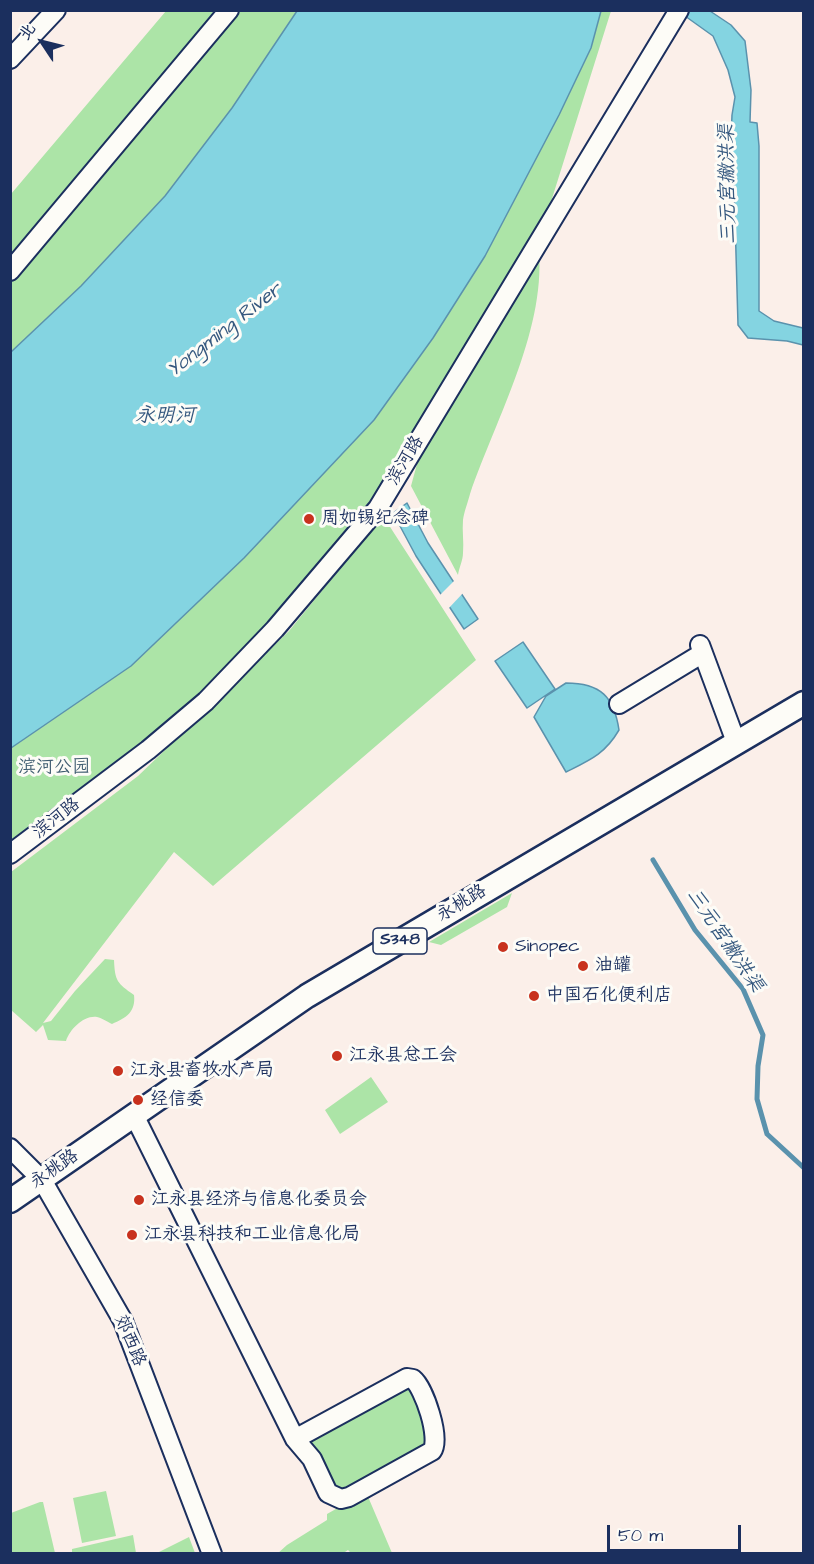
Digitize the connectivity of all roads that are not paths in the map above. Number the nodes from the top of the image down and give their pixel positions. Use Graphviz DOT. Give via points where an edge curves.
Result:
graph roads {
  1 [pos="56,10"];
  2 [pos="229,10"];
  3 [pos="678,12"];
  4 [pos="10,59"];
  5 [pos="10,271"];
  6 [pos="804,703"];
  7 [pos="619,704"];
  8 [pos="736,742"];
  9 [pos="10,855"];
  10 [pos="134,1115"];
  11 [pos="10,1148"];
  12 [pos="42,1180"];
  13 [pos="10,1200"];
  14 [pos="295,1439"];
  15 [pos="212,1554"];
  1 -- 4 [label="street"];
  2 -- 5 [label="street"];
  3 -- 9 [label="street, 滨河路" via="378,508 206,701"];
  6 -- 8 [label="main road, 永桃路 / S348"];
  7 -- 8 [label="street" via="702,649"];
  8 -- 10 [label="main road, 永桃路 / S348" via="307,996"];
  10 -- 12 [label="main road, 永桃路 / S348"];
  10 -- 14 [label="street"];
  11 -- 12 [label="street, 郊西路"];
  12 -- 13 [label="main road, 永桃路 / S348"];
  12 -- 15 [label="street, 郊西路" via="123,1321"];
  14 -- 14 [label="street" via="312,1459 328,1492 340,1499 432,1451 436,1445 436,1433 420,1388 406,1378"];
}
